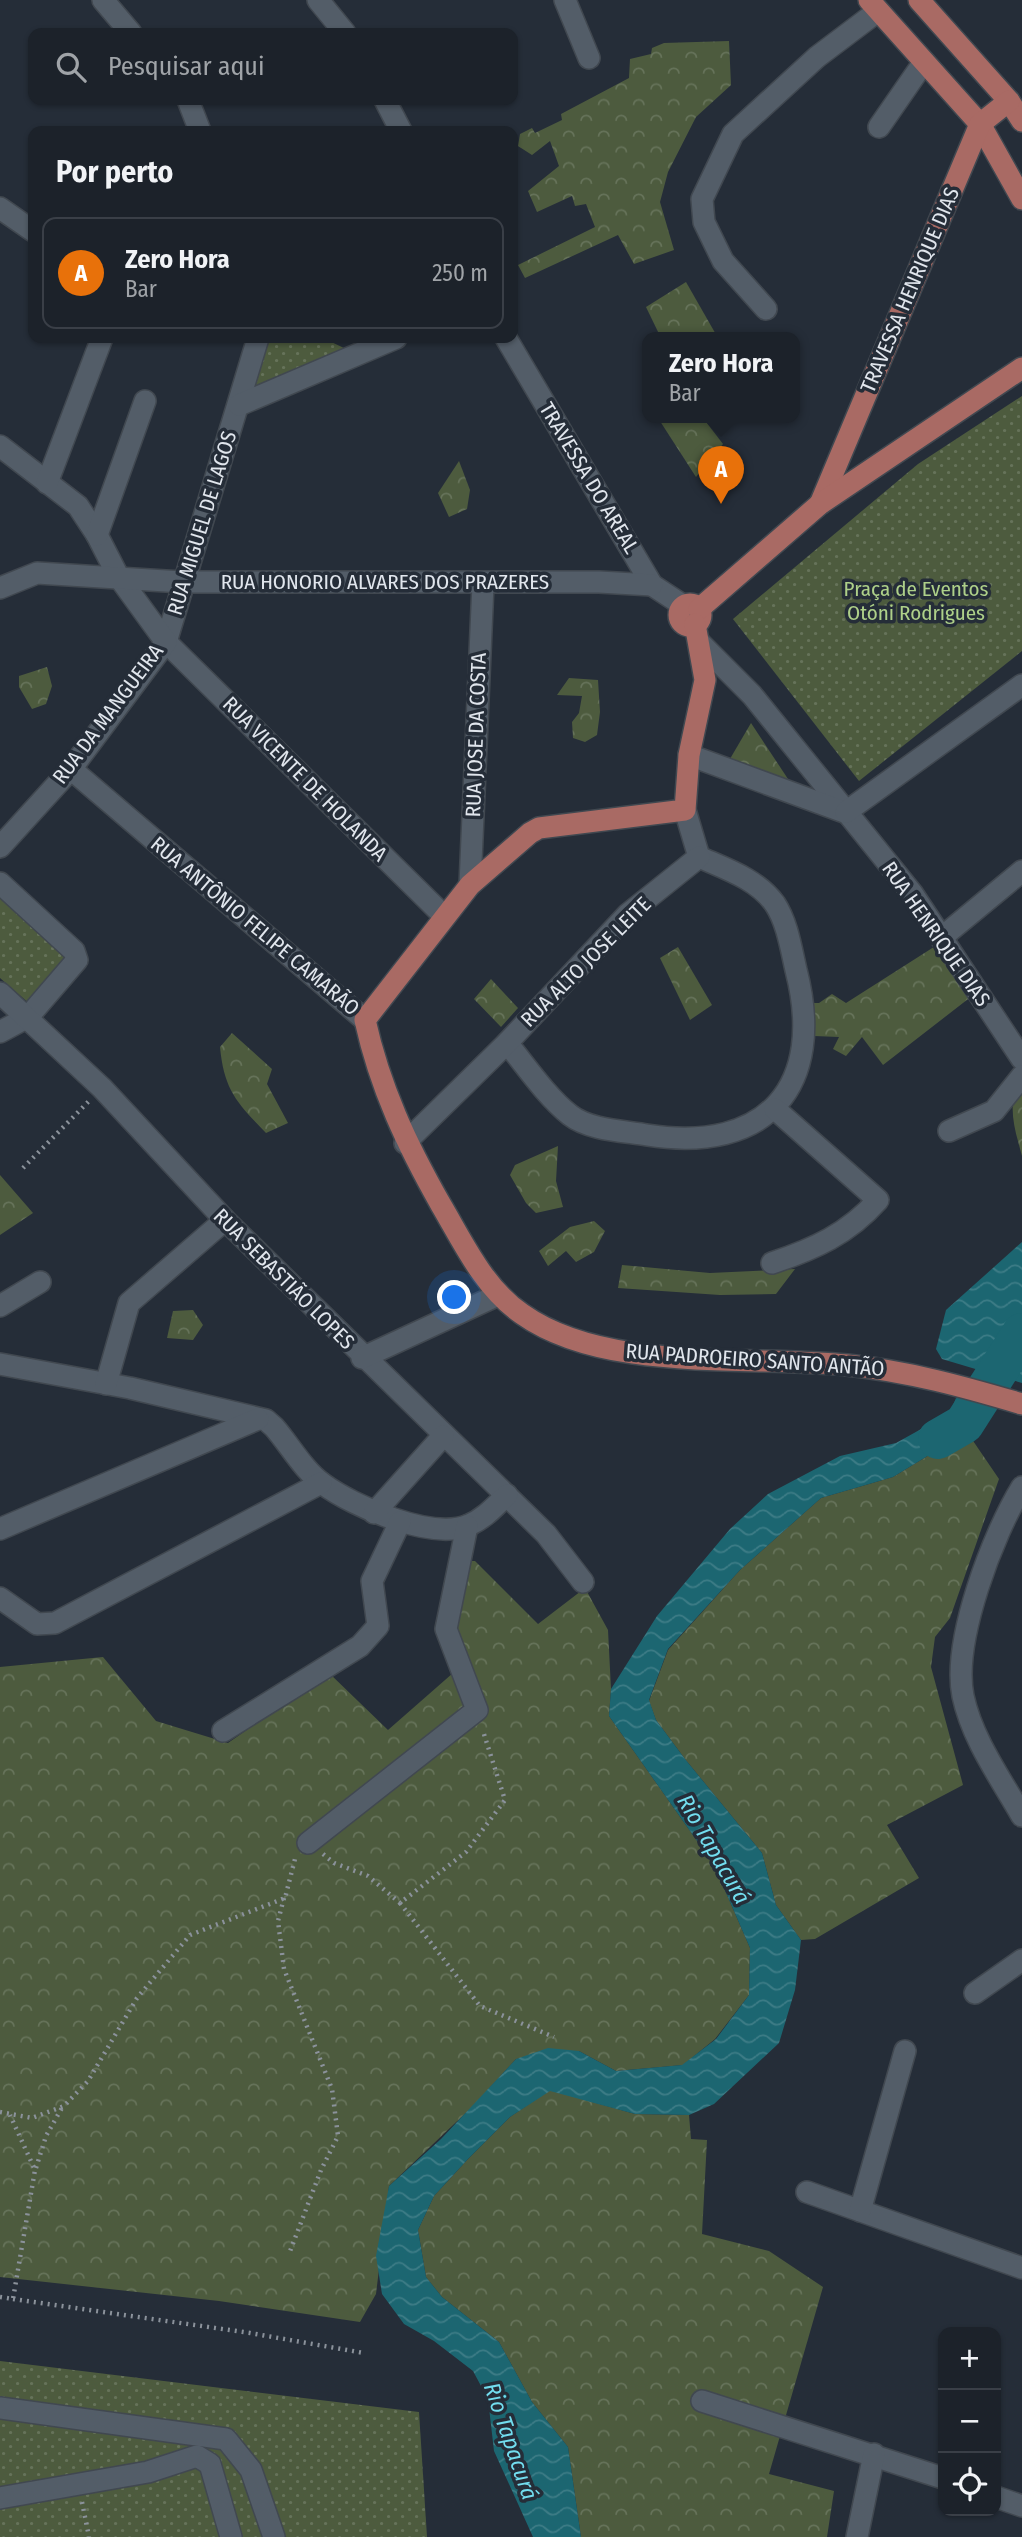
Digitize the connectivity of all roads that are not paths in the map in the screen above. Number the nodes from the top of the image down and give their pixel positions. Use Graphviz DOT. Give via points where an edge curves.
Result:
graph roads {
  1 [pos="103,0"];
  2 [pos="318,0"];
  3 [pos="565,0"];
  4 [pos="919,0"];
  5 [pos="874,5"];
  6 [pos="127,28"];
  7 [pos="341,28"];
  8 [pos="589,58"];
  9 [pos="920,67"];
  10 [pos="1015,98"];
  11 [pos="190,105"];
  12 [pos="388,105"];
  13 [pos="1022,121"];
  14 [pos="980,124"];
  15 [pos="198,126"];
  16 [pos="398,126"];
  17 [pos="879,127"];
  18 [pos="1022,199"];
  19 [pos="0,208"];
  20 [pos="28,228"];
  21 [pos="766,309"];
  22 [pos="100,343"];
  23 [pos="257,343"];
  24 [pos="361,343"];
  25 [pos="382,343"];
  26 [pos="509,343"];
  27 [pos="370,347"];
  28 [pos="1022,368"];
  29 [pos="145,401"];
  30 [pos="239,405"];
  31 [pos="0,446"];
  32 [pos="47,483"];
  33 [pos="820,504"];
  34 [pos="97,535"];
  35 [pos="118,576"];
  36 [pos="183,582"];
  37 [pos="482,584"];
  38 [pos="652,585"];
  39 [pos="0,588"];
  40 [pos="694,620"];
  41 [pos="166,642"];
  42 [pos="1022,685"];
  43 [pos="689,755"];
  44 [pos="71,769"];
  45 [pos="685,810"];
  46 [pos="846,812"];
  47 [pos="0,847"];
  48 [pos="699,857"];
  49 [pos="1022,871"];
  50 [pos="0,883"];
  51 [pos="470,886"];
  52 [pos="444,916"];
  53 [pos="941,938"];
  54 [pos="0,993"];
  55 [pos="28,1017"];
  56 [pos="365,1020"];
  57 [pos="0,1032"];
  58 [pos="507,1043"];
  59 [pos="1022,1059"];
  60 [pos="1022,1076"];
  61 [pos="775,1109"];
  62 [pos="948,1131"];
  63 [pos="405,1143"];
  64 [pos="225,1220"];
  65 [pos="772,1263"];
  66 [pos="40,1282"];
  67 [pos="498,1295"];
  68 [pos="0,1306"];
  69 [pos="362,1358"];
  70 [pos="0,1364"];
  71 [pos="106,1384"];
  72 [pos="1022,1404"];
  73 [pos="258,1419"];
  74 [pos="443,1436"];
  75 [pos="321,1483"];
  76 [pos="1022,1487"];
  77 [pos="507,1495"];
  78 [pos="373,1513"];
  79 [pos="400,1521"];
  80 [pos="467,1526"];
  81 [pos="0,1529"];
  82 [pos="583,1582"];
  83 [pos="0,1598"];
  84 [pos="223,1731"];
  85 [pos="1022,1816"];
  86 [pos="308,1843"];
  87 [pos="1022,1960"];
  88 [pos="975,1993"];
  89 [pos="905,2051"];
  90 [pos="807,2192"];
  91 [pos="860,2211"];
  92 [pos="1022,2268"];
  93 [pos="702,2401"];
  94 [pos="0,2408"];
  95 [pos="874,2454"];
  96 [pos="938,2477"];
  97 [pos="0,2498"];
  98 [pos="1001,2499"];
  99 [pos="1022,2506"];
  100 [pos="231,2537"];
  101 [pos="274,2537"];
  102 [pos="857,2537"];
  1 -- 6 [label="street"];
  2 -- 7 [label="street"];
  3 -- 8 [label="street"];
  4 -- 10 [label="main road"];
  5 -- 9 [label="main road"];
  5 -- 21 [label="street" via="733,134 702,199 704,222 723,261"];
  9 -- 14 [label="main road"];
  9 -- 17 [label="street"];
  10 -- 13 [label="main road"];
  10 -- 14 [label="main road, TRAVESSA HENRIQUE DIAS"];
  11 -- 15 [label="street"];
  12 -- 16 [label="street"];
  14 -- 18 [label="main road"];
  14 -- 33 [label="main road, TRAVESSA HENRIQUE DIAS"];
  19 -- 20 [label="street"];
  22 -- 32 [label="street"];
  23 -- 30 [label="street, RUA MIGUEL DE LAGOS"];
  24 -- 27 [label="street"];
  25 -- 27 [label="street, RUA MIGUEL DE LAGOS"];
  26 -- 38 [label="street, TRAVESSA DO AREAL"];
  27 -- 30 [label="street, RUA MIGUEL DE LAGOS"];
  28 -- 33 [label="main road, TRAVESSA HENRIQUE DIAS"];
  29 -- 34 [label="street"];
  30 -- 36 [label="street, RUA MIGUEL DE LAGOS"];
  31 -- 32 [label="street, RUA DA MANGUEIRA"];
  32 -- 34 [label="street, RUA DA MANGUEIRA" via="78,506"];
  33 -- 40 [label="main road, TRAVESSA HENRIQUE DIAS"];
  34 -- 35 [label="street, RUA DA MANGUEIRA"];
  35 -- 36 [label="street, RUA HONORIO ALVARES DOS PRAZERES"];
  35 -- 39 [label="street, RUA HONORIO ALVARES DOS PRAZERES" via="37,573"];
  35 -- 41 [label="street, RUA DA MANGUEIRA"];
  36 -- 37 [label="street, RUA HONORIO ALVARES DOS PRAZERES"];
  36 -- 41 [label="street, RUA MIGUEL DE LAGOS"];
  37 -- 38 [label="street, RUA HONORIO ALVARES DOS PRAZERES"];
  37 -- 51 [label="street, RUA JOSE DA COSTA"];
  38 -- 40 [label="street, TRAVESSA DO AREAL"];
  40 -- 43 [label="main road" via="705,680"];
  40 -- 46 [label="street, RUA HENRIQUE DIAS"];
  41 -- 44 [label="street, RUA DA MANGUEIRA"];
  41 -- 52 [label="street, RUA VICENTE DE HOLANDA"];
  42 -- 46 [label="street"];
  43 -- 45 [label="main road"];
  43 -- 46 [label="street"];
  44 -- 47 [label="street, RUA DA MANGUEIRA"];
  44 -- 56 [label="street, RUA ANTÔNIO FELIPE CAMARÃO"];
  45 -- 48 [label="street"];
  45 -- 51 [label="main road" via="539,828"];
  46 -- 53 [label="street, RUA HENRIQUE DIAS"];
  48 -- 58 [label="street, RUA ALTO JOSE LEITE" via="628,914"];
  48 -- 61 [label="street, RUA ALTO JOSE LEITE" via="752,881 775,904 787,932 803,998 803,1052 799,1070"];
  49 -- 53 [label="street"];
  50 -- 55 [label="street" via="77,956 76,964"];
  51 -- 52 [label="main road"];
  52 -- 56 [label="main road"];
  53 -- 59 [label="street, RUA HENRIQUE DIAS"];
  54 -- 55 [label="street"];
  55 -- 57 [label="street"];
  55 -- 64 [label="street, RUA SEBASTIÃO LOPES" via="102,1088"];
  56 -- 63 [label="main road, RUA ANTÔNIO FELIPE CAMARÃO" via="375,1066"];
  58 -- 61 [label="street, RUA ALTO JOSE LEITE" via="561,1107 584,1122 662,1137 704,1138 746,1127"];
  58 -- 63 [label="street, RUA ALTO JOSE LEITE"];
  60 -- 62 [label="street" via="994,1111"];
  61 -- 65 [label="street" via="878,1200 858,1223 832,1239"];
  63 -- 67 [label="main road, RUA ANTÔNIO FELIPE CAMARÃO"];
  64 -- 69 [label="street, RUA SEBASTIÃO LOPES"];
  64 -- 71 [label="street" via="130,1303"];
  66 -- 68 [label="street"];
  67 -- 69 [label="street"];
  67 -- 72 [label="main road, RUA PADROEIRO SANTO ANTÃO" via="523,1316 552,1331 608,1348 897,1370"];
  69 -- 74 [label="street, RUA SEBASTIÃO LOPES"];
  70 -- 71 [label="street"];
  71 -- 73 [label="street"];
  73 -- 75 [label="street" via="274,1427"];
  73 -- 81 [label="street"];
  74 -- 77 [label="street, RUA SEBASTIÃO LOPES"];
  74 -- 78 [label="street"];
  75 -- 78 [label="street"];
  75 -- 83 [label="street" via="55,1623 37,1624"];
  76 -- 85 [label="street" via="984,1562 962,1678 969,1717"];
  77 -- 80 [label="street"];
  77 -- 82 [label="street, RUA SEBASTIÃO LOPES" via="546,1534"];
  78 -- 79 [label="street"];
  79 -- 80 [label="street"];
  79 -- 84 [label="street" via="372,1581 378,1626 360,1646"];
  80 -- 86 [label="street" via="446,1629 477,1710"];
  87 -- 88 [label="street"];
  89 -- 91 [label="street"];
  90 -- 91 [label="street"];
  91 -- 92 [label="street"];
  93 -- 95 [label="street"];
  94 -- 101 [label="street" via="226,2439 251,2470"];
  95 -- 96 [label="street"];
  95 -- 102 [label="street"];
  97 -- 100 [label="street" via="148,2472 197,2456 209,2464"];
  98 -- 99 [label="street"];
}
